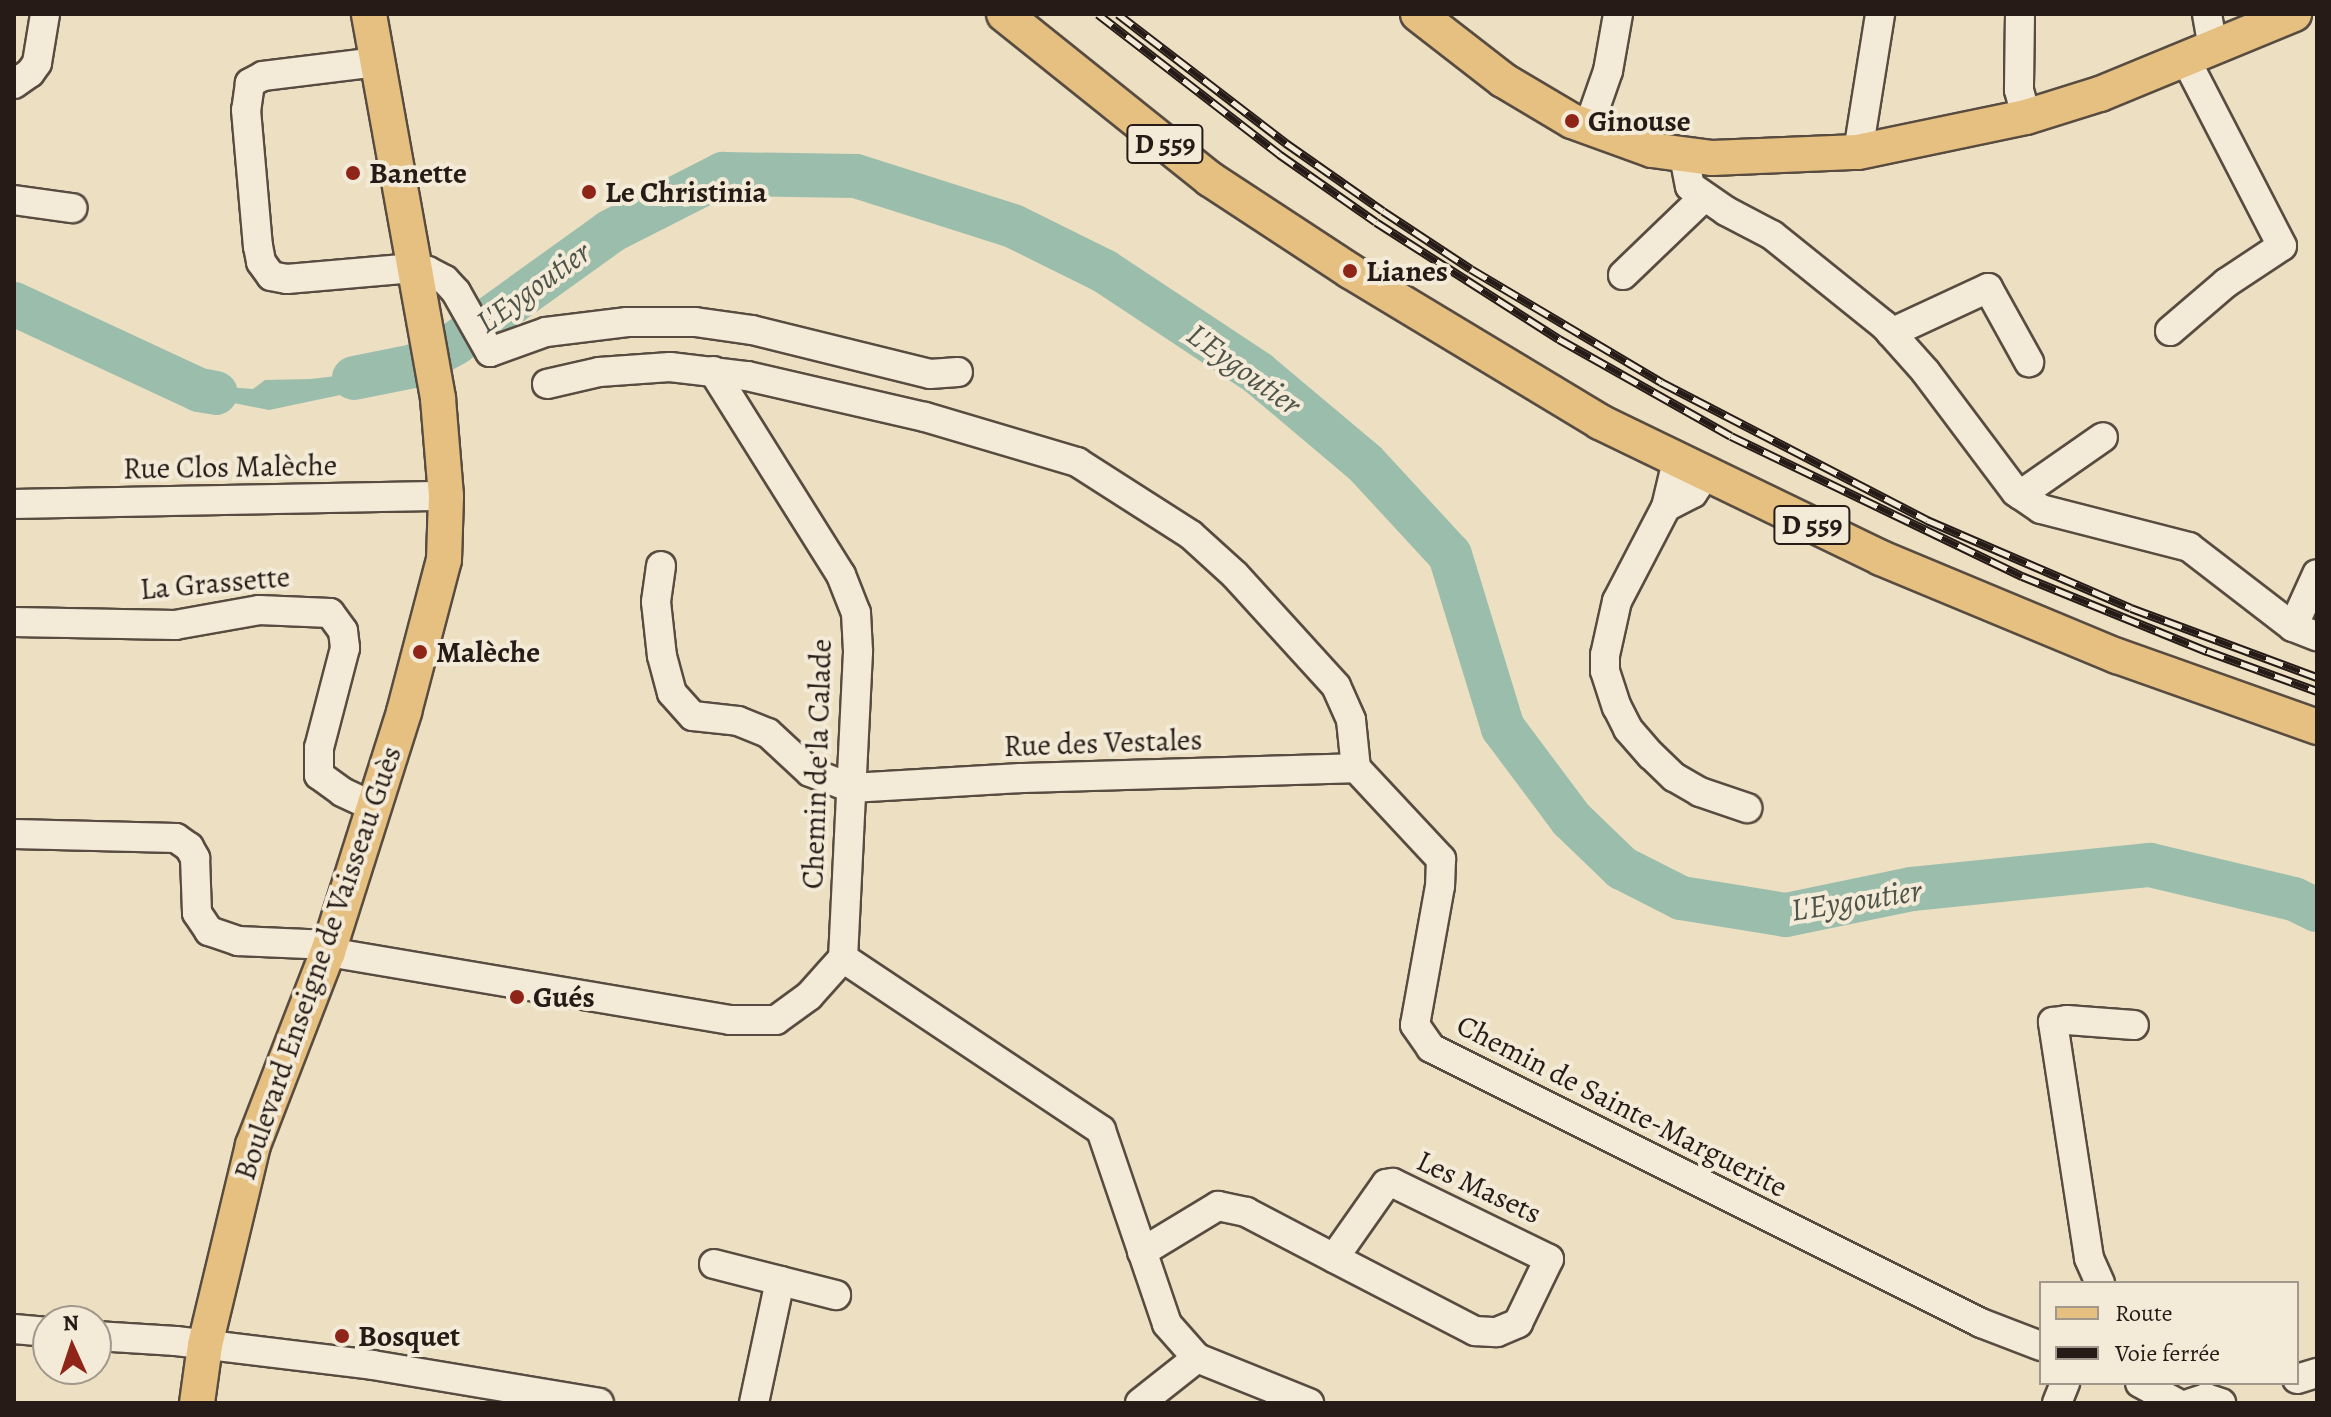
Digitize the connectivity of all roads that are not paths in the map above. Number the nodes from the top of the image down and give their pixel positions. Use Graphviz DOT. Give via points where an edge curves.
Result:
graph roads {
  1 [pos="45,14"];
  2 [pos="369,14"];
  3 [pos="1004,14"];
  4 [pos="1418,14"];
  5 [pos="1618,14"];
  6 [pos="1880,14"];
  7 [pos="2020,14"];
  8 [pos="2207,14"];
  9 [pos="2294,14"];
  10 [pos="2199,53"];
  11 [pos="377,62"];
  12 [pos="14,84"];
  13 [pos="2026,117"];
  14 [pos="1588,128"];
  15 [pos="1858,152"];
  16 [pos="1684,156"];
  17 [pos="1704,197"];
  18 [pos="14,200"];
  19 [pos="72,208"];
  20 [pos="414,268"];
  21 [pos="1623,275"];
  22 [pos="2170,331"];
  23 [pos="1891,333"];
  24 [pos="2029,362"];
  25 [pos="713,371"];
  26 [pos="958,372"];
  27 [pos="547,384"];
  28 [pos="2103,437"];
  29 [pos="1691,468"];
  30 [pos="2020,495"];
  31 [pos="446,496"];
  32 [pos="14,504"];
  33 [pos="661,566"];
  34 [pos="2317,574"];
  35 [pos="14,622"];
  36 [pos="2305,631"];
  37 [pos="2317,727"];
  38 [pos="1356,768"];
  39 [pos="851,788"];
  40 [pos="374,807"];
  41 [pos="1747,808"];
  42 [pos="14,834"];
  43 [pos="329,948"];
  44 [pos="843,958"];
  45 [pos="2134,1025"];
  46 [pos="1142,1252"];
  47 [pos="1334,1258"];
  48 [pos="714,1264"];
  49 [pos="780,1281"];
  50 [pos="2099,1281"];
  51 [pos="836,1295"];
  52 [pos="112,1337"];
  53 [pos="205,1345"];
  54 [pos="2039,1345"];
  55 [pos="1197,1358"];
  56 [pos="2149,1385"];
  57 [pos="2202,1397"];
  58 [pos="197,1403"];
  59 [pos="599,1403"];
  60 [pos="754,1403"];
  61 [pos="1142,1403"];
  62 [pos="1309,1403"];
  1 -- 12 [label="street" via="37,63"];
  2 -- 11 [label="main road, Boulevard Enseigne de Vaisseau Guès"];
  3 -- 29 [label="main road, D 559" via="1210,179 1600,422"];
  4 -- 14 [label="main road" via="1503,80"];
  5 -- 14 [label="street" via="1608,71"];
  6 -- 15 [label="street"];
  7 -- 13 [label="street" via="2019,90"];
  8 -- 10 [label="street"];
  9 -- 10 [label="main road"];
  10 -- 13 [label="main road" via="2100,94"];
  10 -- 22 [label="street" via="2282,246 2226,283"];
  11 -- 20 [label="main road, Boulevard Enseigne de Vaisseau Guès"];
  11 -- 20 [label="street" via="263,76 250,83 246,110 261,262 271,276 287,279"];
  13 -- 15 [label="main road"];
  14 -- 16 [label="main road"];
  15 -- 16 [label="main road"];
  16 -- 17 [label="street" via="1690,186"];
  17 -- 21 [label="street"];
  17 -- 23 [label="street" via="1810,262"];
  18 -- 19 [label="street"];
  20 -- 26 [label="street" via="445,280 490,352 546,332 627,322 695,322 752,330 930,374"];
  20 -- 31 [label="main road, Boulevard Enseigne de Vaisseau Guès" via="434,374"];
  23 -- 24 [label="street" via="1988,288"];
  23 -- 30 [label="street"];
  25 -- 27 [label="street" via="599,372"];
  25 -- 38 [label="street" via="925,417 1077,462 1191,535 1246,586 1336,686 1351,720"];
  25 -- 39 [label="street, Chemin de la Calade" via="841,575 856,613"];
  28 -- 30 [label="street"];
  29 -- 37 [label="main road, D 559" via="1881,558 2072,638"];
  29 -- 41 [label="street" via="1617,601 1605,671 1622,718 1651,755 1700,792"];
  30 -- 36 [label="street" via="2041,509 2189,547"];
  31 -- 32 [label="street, Rue Clos Malèche"];
  31 -- 40 [label="main road, Boulevard Enseigne de Vaisseau Guès" via="439,587"];
  33 -- 39 [label="street" via="656,602 672,693 693,716 738,721 768,733 810,772"];
  34 -- 36 [label="street"];
  35 -- 40 [label="street, La Grassette" via="175,625 259,610 330,613 343,631 345,648 319,748 319,775"];
  38 -- 39 [label="street, Rue des Vestales"];
  38 -- 54 [label="street, Chemin de Sainte-Marguerite" via="1441,859 1415,1025 1431,1048 1981,1323"];
  39 -- 44 [label="street, Chemin de la Calade"];
  40 -- 43 [label="main road, Boulevard Enseigne de Vaisseau Guès"];
  42 -- 43 [label="street" via="176,838 195,858 197,913 209,931 238,941"];
  43 -- 44 [label="street" via="730,1020 776,1020 809,996"];
  43 -- 53 [label="main road, Boulevard Enseigne de Vaisseau Guès" via="262,1117"];
  44 -- 46 [label="street" via="1101,1130"];
  45 -- 50 [label="street" via="2053,1022 2089,1258"];
  46 -- 47 [label="street, Les Masets" via="1218,1206 1246,1212"];
  46 -- 55 [label="street" via="1167,1324"];
  47 -- 47 [label="street, Les Masets" via="1475,1331 1497,1332 1518,1323 1549,1259 1393,1183 1386,1184"];
  48 -- 49 [label="street"];
  49 -- 51 [label="street"];
  49 -- 60 [label="street"];
  52 -- 53 [label="street"];
  53 -- 58 [label="main road, Boulevard Enseigne de Vaisseau Guès"];
  53 -- 59 [label="street" via="373,1365"];
  55 -- 61 [label="street"];
  55 -- 62 [label="street"];
  56 -- 57 [label="street"];
}
